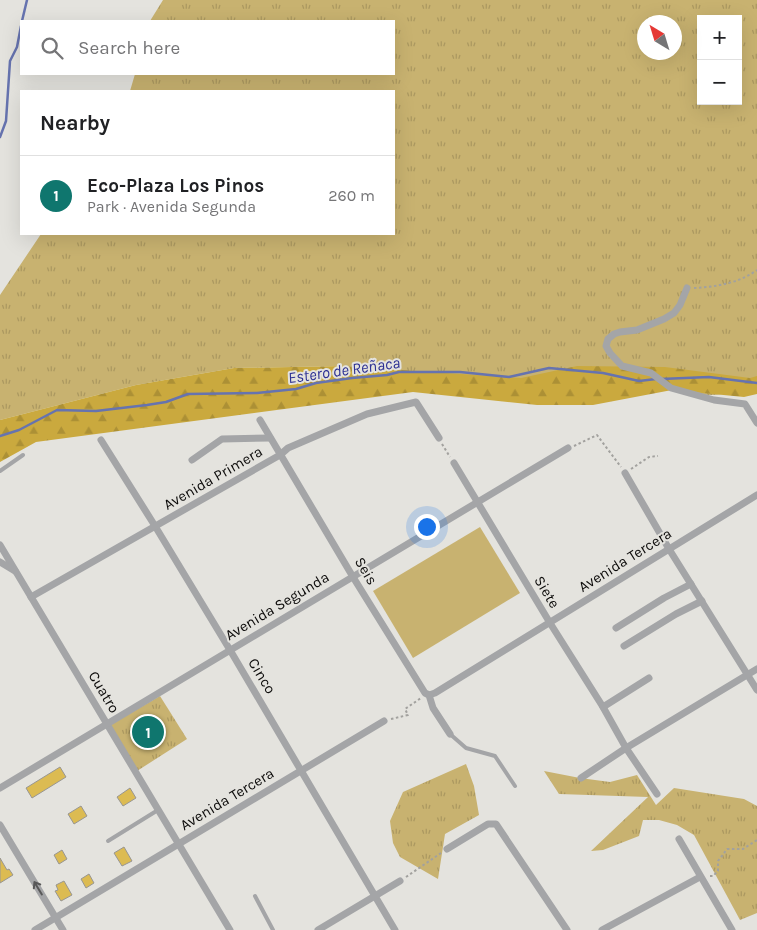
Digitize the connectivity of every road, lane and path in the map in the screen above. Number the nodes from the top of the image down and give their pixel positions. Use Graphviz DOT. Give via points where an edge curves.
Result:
graph roads {
  1 [pos="757,270"];
  2 [pos="687,288"];
  3 [pos="260,420"];
  4 [pos="757,423"];
  5 [pos="270,438"];
  6 [pos="439,438"];
  7 [pos="100,440"];
  8 [pos="568,448"];
  9 [pos="23,455"];
  10 [pos="280,455"];
  11 [pos="658,456"];
  12 [pos="192,460"];
  13 [pos="454,463"];
  14 [pos="0,471"];
  15 [pos="625,473"];
  16 [pos="757,495"];
  17 [pos="478,502"];
  18 [pos="156,526"];
  19 [pos="0,545"];
  20 [pos="669,549"];
  21 [pos="0,562"];
  22 [pos="16,571"];
  23 [pos="353,577"];
  24 [pos="692,584"];
  25 [pos="32,598"];
  26 [pos="702,601"];
  27 [pos="550,623"];
  28 [pos="616,628"];
  29 [pos="624,646"];
  30 [pos="230,650"];
  31 [pos="757,670"];
  32 [pos="748,675"];
  33 [pos="649,678"];
  34 [pos="757,690"];
  35 [pos="428,695"];
  36 [pos="603,707"];
  37 [pos="384,721"];
  38 [pos="107,724"];
  39 [pos="450,734"];
  40 [pos="626,748"];
  41 [pos="302,770"];
  42 [pos="581,778"];
  43 [pos="515,786"];
  44 [pos="0,788"];
  45 [pos="657,794"];
  46 [pos="158,810"];
  47 [pos="0,825"];
  48 [pos="679,839"];
  49 [pos="757,840"];
  50 [pos="108,841"];
  51 [pos="179,844"];
  52 [pos="447,849"];
  53 [pos="700,877"];
  54 [pos="400,881"];
  55 [pos="254,896"];
  56 [pos="375,896"];
  57 [pos="55,918"];
  58 [pos="35,930"];
  59 [pos="63,930"];
  60 [pos="230,930"];
  61 [pos="273,930"];
  62 [pos="318,930"];
  63 [pos="395,930"];
  64 [pos="567,930"];
  65 [pos="602,930"];
  66 [pos="732,930"];
  1 -- 2 [label="path" via="745,279 707,288"];
  2 -- 4 [label="street" via="674,313 637,330 614,334 606,346 622,366 652,373 671,388 714,400 745,404"];
  3 -- 5 [label="street, Seis"];
  5 -- 10 [label="street, Seis"];
  5 -- 12 [label="street" via="222,439"];
  6 -- 10 [label="street, Avenida Primera" via="416,402 367,414 288,448"];
  6 -- 13 [label="path"];
  7 -- 18 [label="street, Cinco"];
  8 -- 15 [label="path" via="597,435"];
  8 -- 17 [label="street, Avenida Segunda"];
  9 -- 14 [label="lane"];
  10 -- 18 [label="street, Avenida Primera"];
  10 -- 23 [label="street, Seis"];
  11 -- 15 [label="path" via="649,457"];
  13 -- 17 [label="street, Siete"];
  15 -- 20 [label="street"];
  16 -- 20 [label="street, Avenida Tercera"];
  17 -- 23 [label="street, Avenida Segunda"];
  17 -- 27 [label="street, Siete"];
  18 -- 25 [label="street, Avenida Primera"];
  18 -- 30 [label="street, Cinco"];
  19 -- 22 [label="street, Cuatro"];
  20 -- 24 [label="street"];
  20 -- 27 [label="street, Avenida Tercera"];
  21 -- 22 [label="street"];
  22 -- 25 [label="street, Cuatro"];
  23 -- 30 [label="street, Avenida Segunda"];
  23 -- 35 [label="street, Seis"];
  24 -- 26 [label="street"];
  24 -- 28 [label="street"];
  25 -- 38 [label="street, Cuatro"];
  26 -- 29 [label="street"];
  26 -- 32 [label="street"];
  27 -- 35 [label="street, Avenida Tercera"];
  27 -- 36 [label="street, Siete"];
  30 -- 38 [label="street, Avenida Segunda"];
  30 -- 41 [label="street, Cinco"];
  31 -- 32 [label="street"];
  32 -- 34 [label="street"];
  32 -- 40 [label="street"];
  33 -- 36 [label="street"];
  35 -- 37 [label="path" via="405,709 408,715"];
  35 -- 39 [label="street, Seis"];
  36 -- 40 [label="street, Siete"];
  37 -- 41 [label="street, Avenida Tercera"];
  38 -- 44 [label="street, Avenida Segunda"];
  38 -- 46 [label="street, Cuatro"];
  39 -- 43 [label="lane" via="466,748 495,756"];
  40 -- 42 [label="street"];
  40 -- 45 [label="street, Siete"];
  41 -- 51 [label="street, Avenida Tercera"];
  41 -- 56 [label="street, Cinco"];
  46 -- 50 [label="lane"];
  46 -- 51 [label="street, Cuatro"];
  57 -- 47 [label="street, one-way"];
  48 -- 53 [label="street"];
  49 -- 53 [label="path" via="743,849 727,849 718,861 716,874"];
  51 -- 57 [label="street, Avenida Tercera"];
  51 -- 60 [label="street, Cuatro"];
  52 -- 54 [label="path"];
  52 -- 64 [label="street" via="488,824 499,826"];
  53 -- 65 [label="street"];
  53 -- 66 [label="street"];
  54 -- 56 [label="street"];
  55 -- 61 [label="lane"];
  56 -- 62 [label="street"];
  56 -- 63 [label="street, Cinco"];
  57 -- 58 [label="street, Avenida Tercera"];
  57 -- 59 [label="street"];
}
